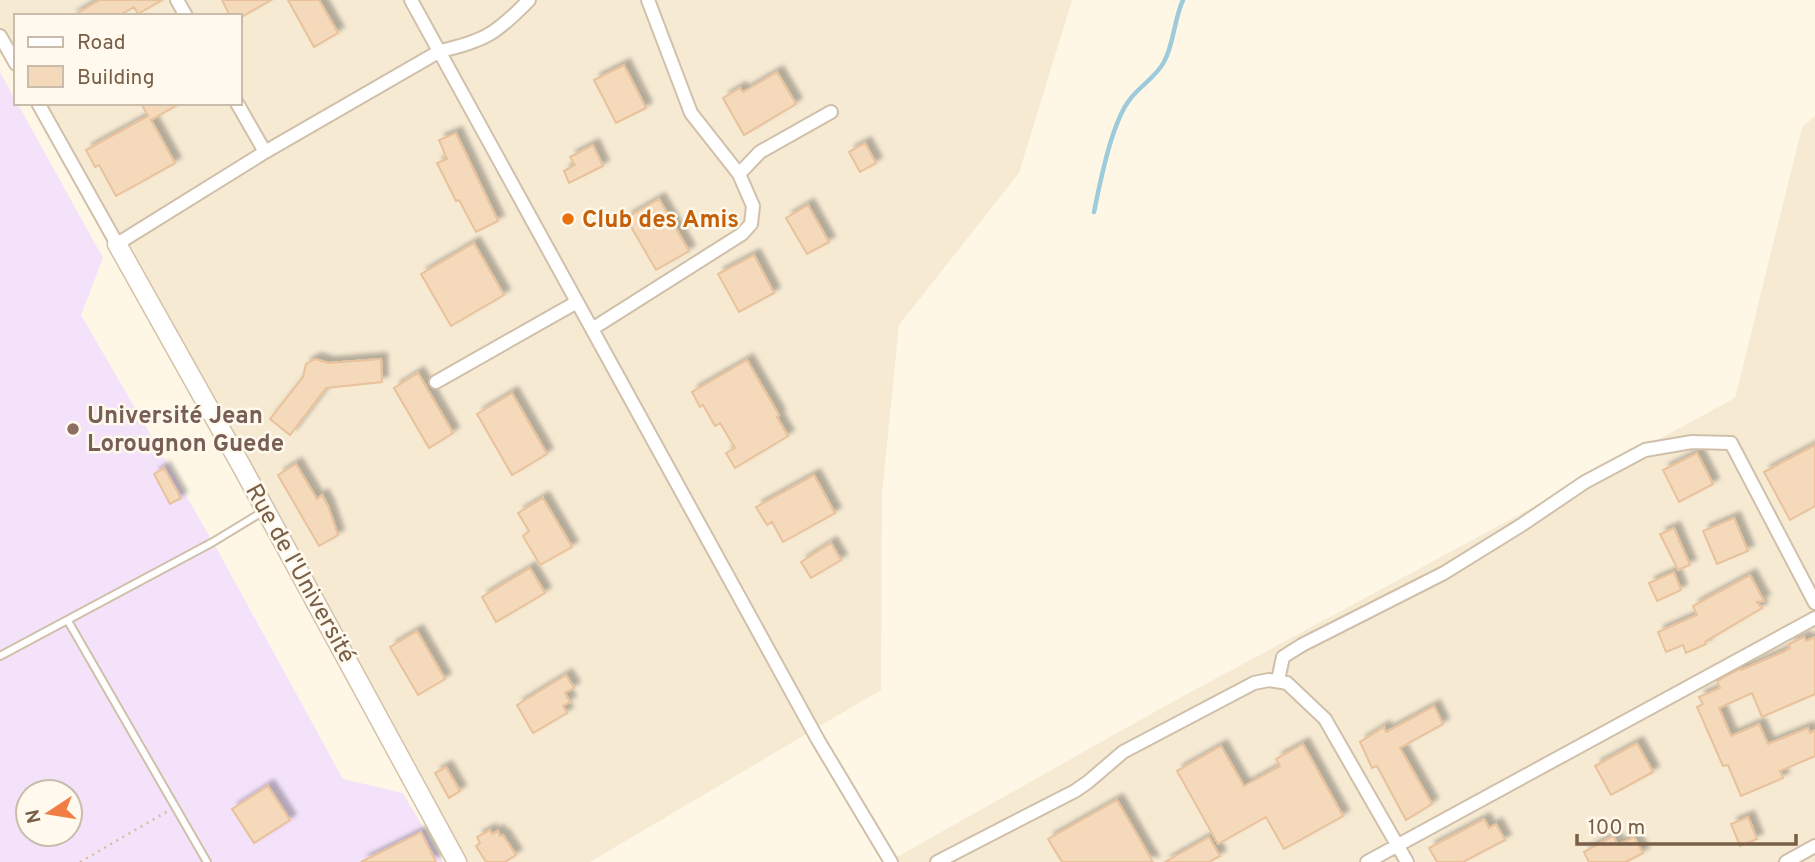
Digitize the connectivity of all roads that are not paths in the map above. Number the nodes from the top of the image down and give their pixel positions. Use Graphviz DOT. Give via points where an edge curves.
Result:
graph roads {
  1 [pos="411,0"];
  2 [pos="529,0"];
  3 [pos="648,0"];
  4 [pos="0,36"];
  5 [pos="440,51"];
  6 [pos="14,60"];
  7 [pos="38,105"];
  8 [pos="238,105"];
  9 [pos="831,112"];
  10 [pos="265,152"];
  11 [pos="740,174"];
  12 [pos="117,244"];
  13 [pos="576,302"];
  14 [pos="592,329"];
  15 [pos="436,382"];
  16 [pos="266,510"];
  17 [pos="1815,603"];
  18 [pos="1815,618"];
  19 [pos="68,621"];
  20 [pos="0,656"];
  21 [pos="1278,680"];
  22 [pos="1399,846"];
  23 [pos="1815,846"];
  24 [pos="207,862"];
  25 [pos="457,862"];
  26 [pos="891,862"];
  27 [pos="937,862"];
  28 [pos="1367,862"];
  29 [pos="1407,862"];
  30 [pos="1786,862"];
  1 -- 5 [label="street"];
  2 -- 5 [label="street" via="503,27 472,44"];
  3 -- 11 [label="street" via="691,113"];
  4 -- 6 [label="street"];
  5 -- 10 [label="street"];
  5 -- 13 [label="street"];
  7 -- 12 [label="street, Rue de l'Université"];
  8 -- 10 [label="street"];
  9 -- 11 [label="street" via="760,152"];
  10 -- 12 [label="street"];
  11 -- 14 [label="street" via="753,206 751,224 742,234"];
  12 -- 16 [label="street, Rue de l'Université"];
  13 -- 14 [label="street"];
  13 -- 15 [label="street"];
  14 -- 26 [label="street" via="818,740"];
  16 -- 19 [label="lane"];
  16 -- 25 [label="street, Rue de l'Université"];
  17 -- 21 [label="street" via="1731,443 1668,445 1645,450 1585,482 1444,573 1302,645 1283,657"];
  18 -- 22 [label="street"];
  19 -- 20 [label="lane"];
  19 -- 24 [label="lane"];
  21 -- 22 [label="street" via="1325,719"];
  21 -- 27 [label="street" via="1254,683 1123,752 1075,791"];
  22 -- 28 [label="street"];
  22 -- 29 [label="street"];
  23 -- 30 [label="street"];
}
